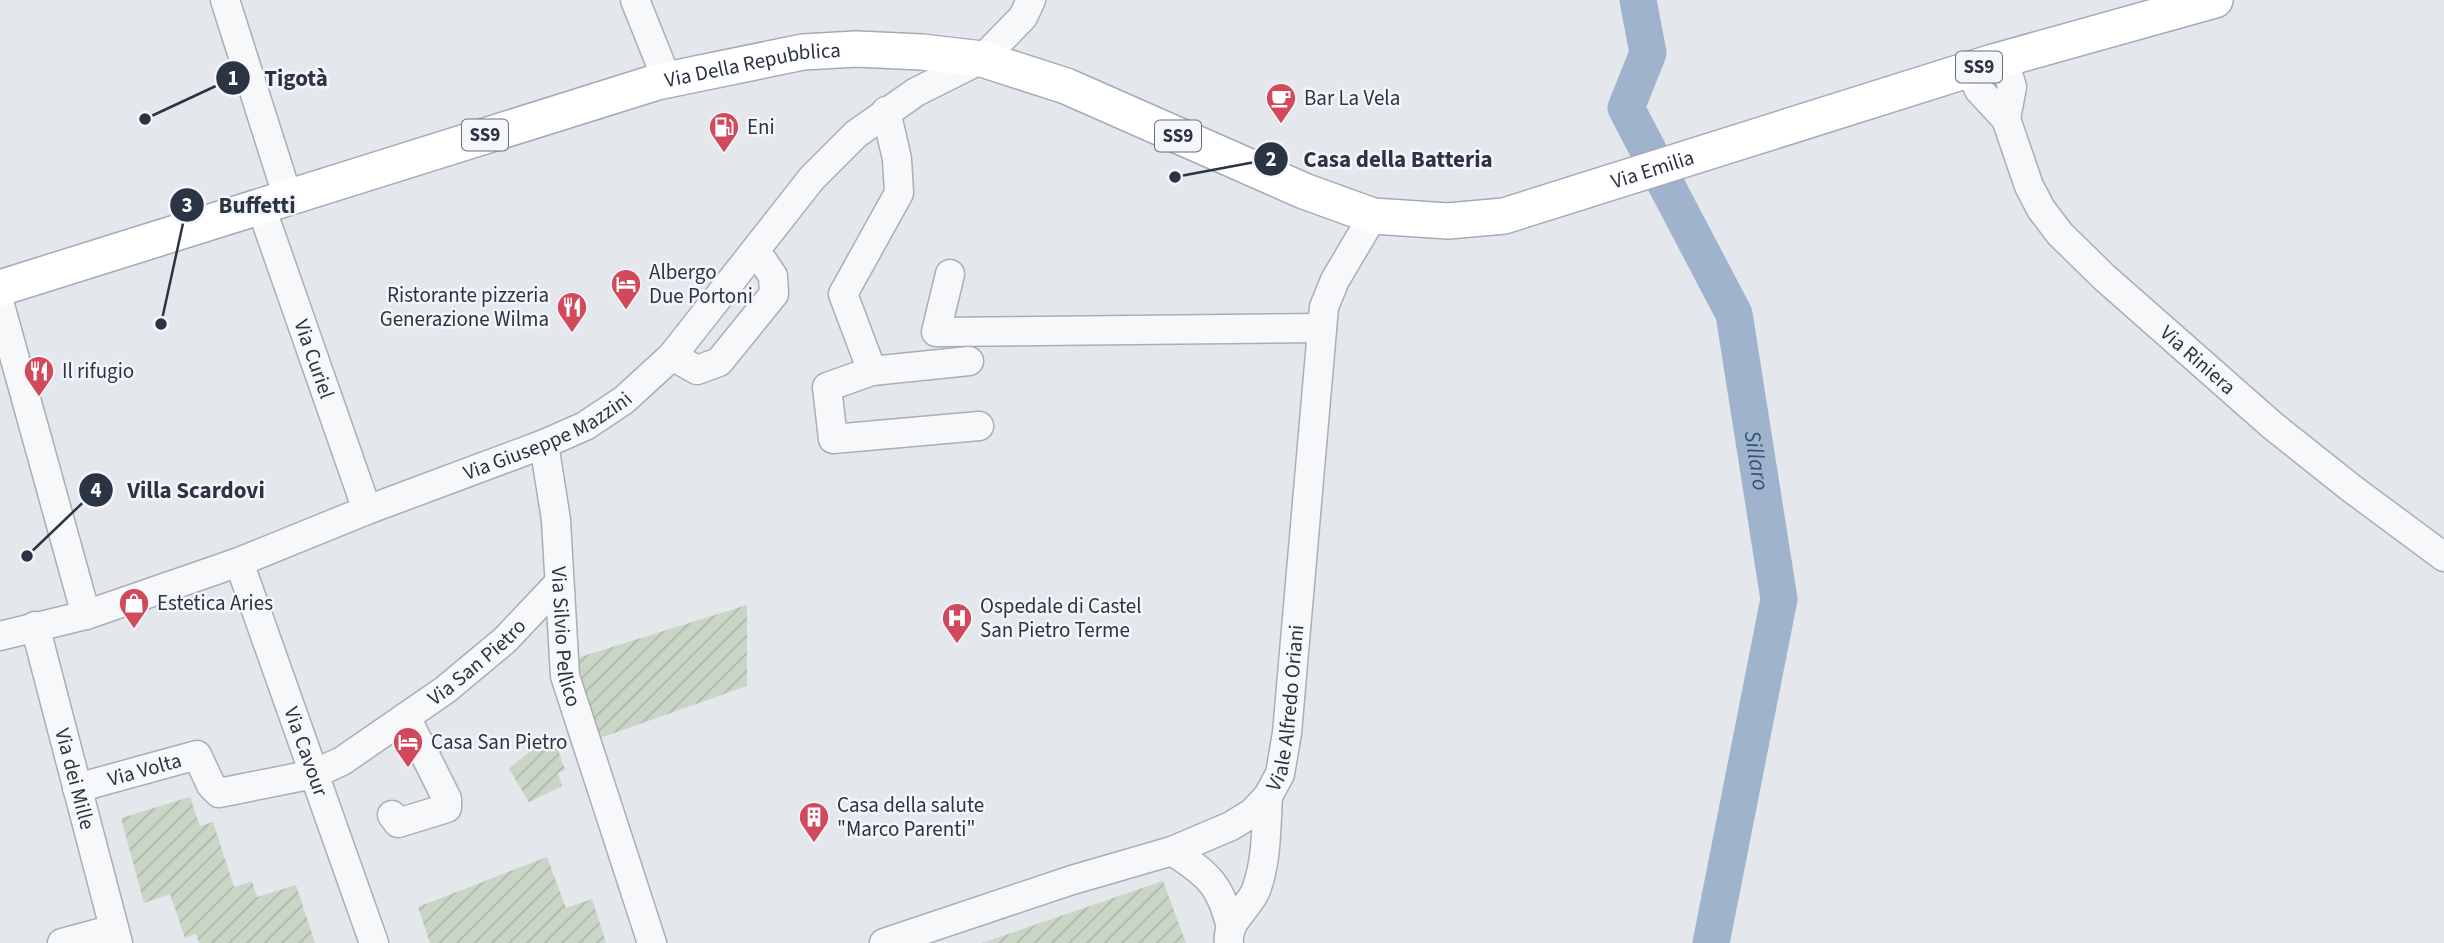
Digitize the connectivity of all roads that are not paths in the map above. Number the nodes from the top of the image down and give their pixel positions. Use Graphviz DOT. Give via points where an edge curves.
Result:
graph roads {
  1 [pos="225,0"];
  2 [pos="635,0"];
  3 [pos="1031,0"];
  4 [pos="2215,0"];
  5 [pos="982,59"];
  6 [pos="2004,60"];
  7 [pos="1970,70"];
  8 [pos="667,80"];
  9 [pos="886,111"];
  10 [pos="2006,119"];
  11 [pos="275,202"];
  12 [pos="1504,215"];
  13 [pos="1373,216"];
  14 [pos="756,251"];
  15 [pos="950,274"];
  16 [pos="0,288"];
  17 [pos="0,305"];
  18 [pos="1322,328"];
  19 [pos="672,356"];
  20 [pos="969,360"];
  21 [pos="872,371"];
  22 [pos="979,426"];
  23 [pos="544,444"];
  24 [pos="367,510"];
  25 [pos="2444,557"];
  26 [pos="239,562"];
  27 [pos="558,584"];
  28 [pos="86,615"];
  29 [pos="35,626"];
  30 [pos="0,636"];
  31 [pos="406,718"];
  32 [pos="314,774"];
  33 [pos="77,788"];
  34 [pos="1268,796"];
  35 [pos="392,815"];
  36 [pos="1172,851"];
  37 [pos="1230,935"];
  38 [pos="116,936"];
  39 [pos="62,943"];
  40 [pos="374,943"];
  41 [pos="652,943"];
  42 [pos="884,943"];
  1 -- 11 [label="street, Via Curiel"];
  2 -- 8 [label="street"];
  3 -- 5 [label="street, Via Giuseppe Mazzini" via="1023,17"];
  4 -- 6 [label="main road, SS9"];
  5 -- 8 [label="main road, Via Della Repubblica / SS9" via="856,49 803,52"];
  5 -- 9 [label="street, Via Giuseppe Mazzini"];
  5 -- 13 [label="main road, Via Della Repubblica / SS9" via="1066,86 1304,191"];
  6 -- 7 [label="main road, SS9"];
  6 -- 10 [label="street, Via Riniera" via="2012,87"];
  7 -- 10 [label="street, Via Riniera" via="1979,90"];
  7 -- 12 [label="main road, Via Emilia / SS9"];
  8 -- 11 [label="main road, Via Della Repubblica / SS9"];
  9 -- 14 [label="street, Via Giuseppe Mazzini" via="812,178"];
  9 -- 21 [label="street" via="899,193 843,295"];
  10 -- 25 [label="street, Via Riniera" via="2029,186 2060,234 2273,426"];
  11 -- 16 [label="main road, Via Della Repubblica / SS9"];
  11 -- 24 [label="street, Via Curiel"];
  12 -- 13 [label="main road, Via Della Repubblica / SS9" via="1448,221"];
  13 -- 18 [label="street, Viale Alfredo Oriani" via="1335,279"];
  14 -- 19 [label="street, Via Giuseppe Mazzini"];
  14 -- 19 [label="street" via="773,276 774,294 719,362 697,370"];
  15 -- 18 [label="street" via="936,332"];
  17 -- 28 [label="street"];
  18 -- 34 [label="street, Viale Alfredo Oriani" via="1287,733 1280,774"];
  19 -- 23 [label="street, Via Giuseppe Mazzini" via="624,400"];
  20 -- 21 [label="street"];
  21 -- 22 [label="street" via="827,387 832,439"];
  23 -- 24 [label="street, Via Giuseppe Mazzini"];
  23 -- 27 [label="street, Via Silvio Pellico" via="556,520"];
  24 -- 26 [label="street, Via Giuseppe Mazzini"];
  26 -- 28 [label="street, Via Giuseppe Mazzini"];
  26 -- 32 [label="street, Via Cavour"];
  27 -- 31 [label="street, Via San Pietro" via="505,640"];
  27 -- 41 [label="street, Via Silvio Pellico" via="565,676"];
  28 -- 29 [label="street, Via Giuseppe Mazzini"];
  29 -- 30 [label="street, Via Giuseppe Mazzini"];
  29 -- 33 [label="street, Via dei Mille"];
  31 -- 32 [label="street, Via San Pietro"];
  31 -- 35 [label="street" via="447,799 447,808 398,823"];
  32 -- 33 [label="street, Via Volta" via="219,793 197,755"];
  32 -- 40 [label="street, Via Cavour"];
  33 -- 38 [label="street, Via dei Mille"];
  34 -- 36 [label="street, Viale Alfredo Oriani" via="1231,826"];
  34 -- 37 [label="street" via="1265,850 1256,891"];
  36 -- 37 [label="street" via="1212,881 1225,904"];
  36 -- 42 [label="street, Viale Alfredo Oriani"];
  38 -- 39 [label="street, Via dei Mille"];
}
